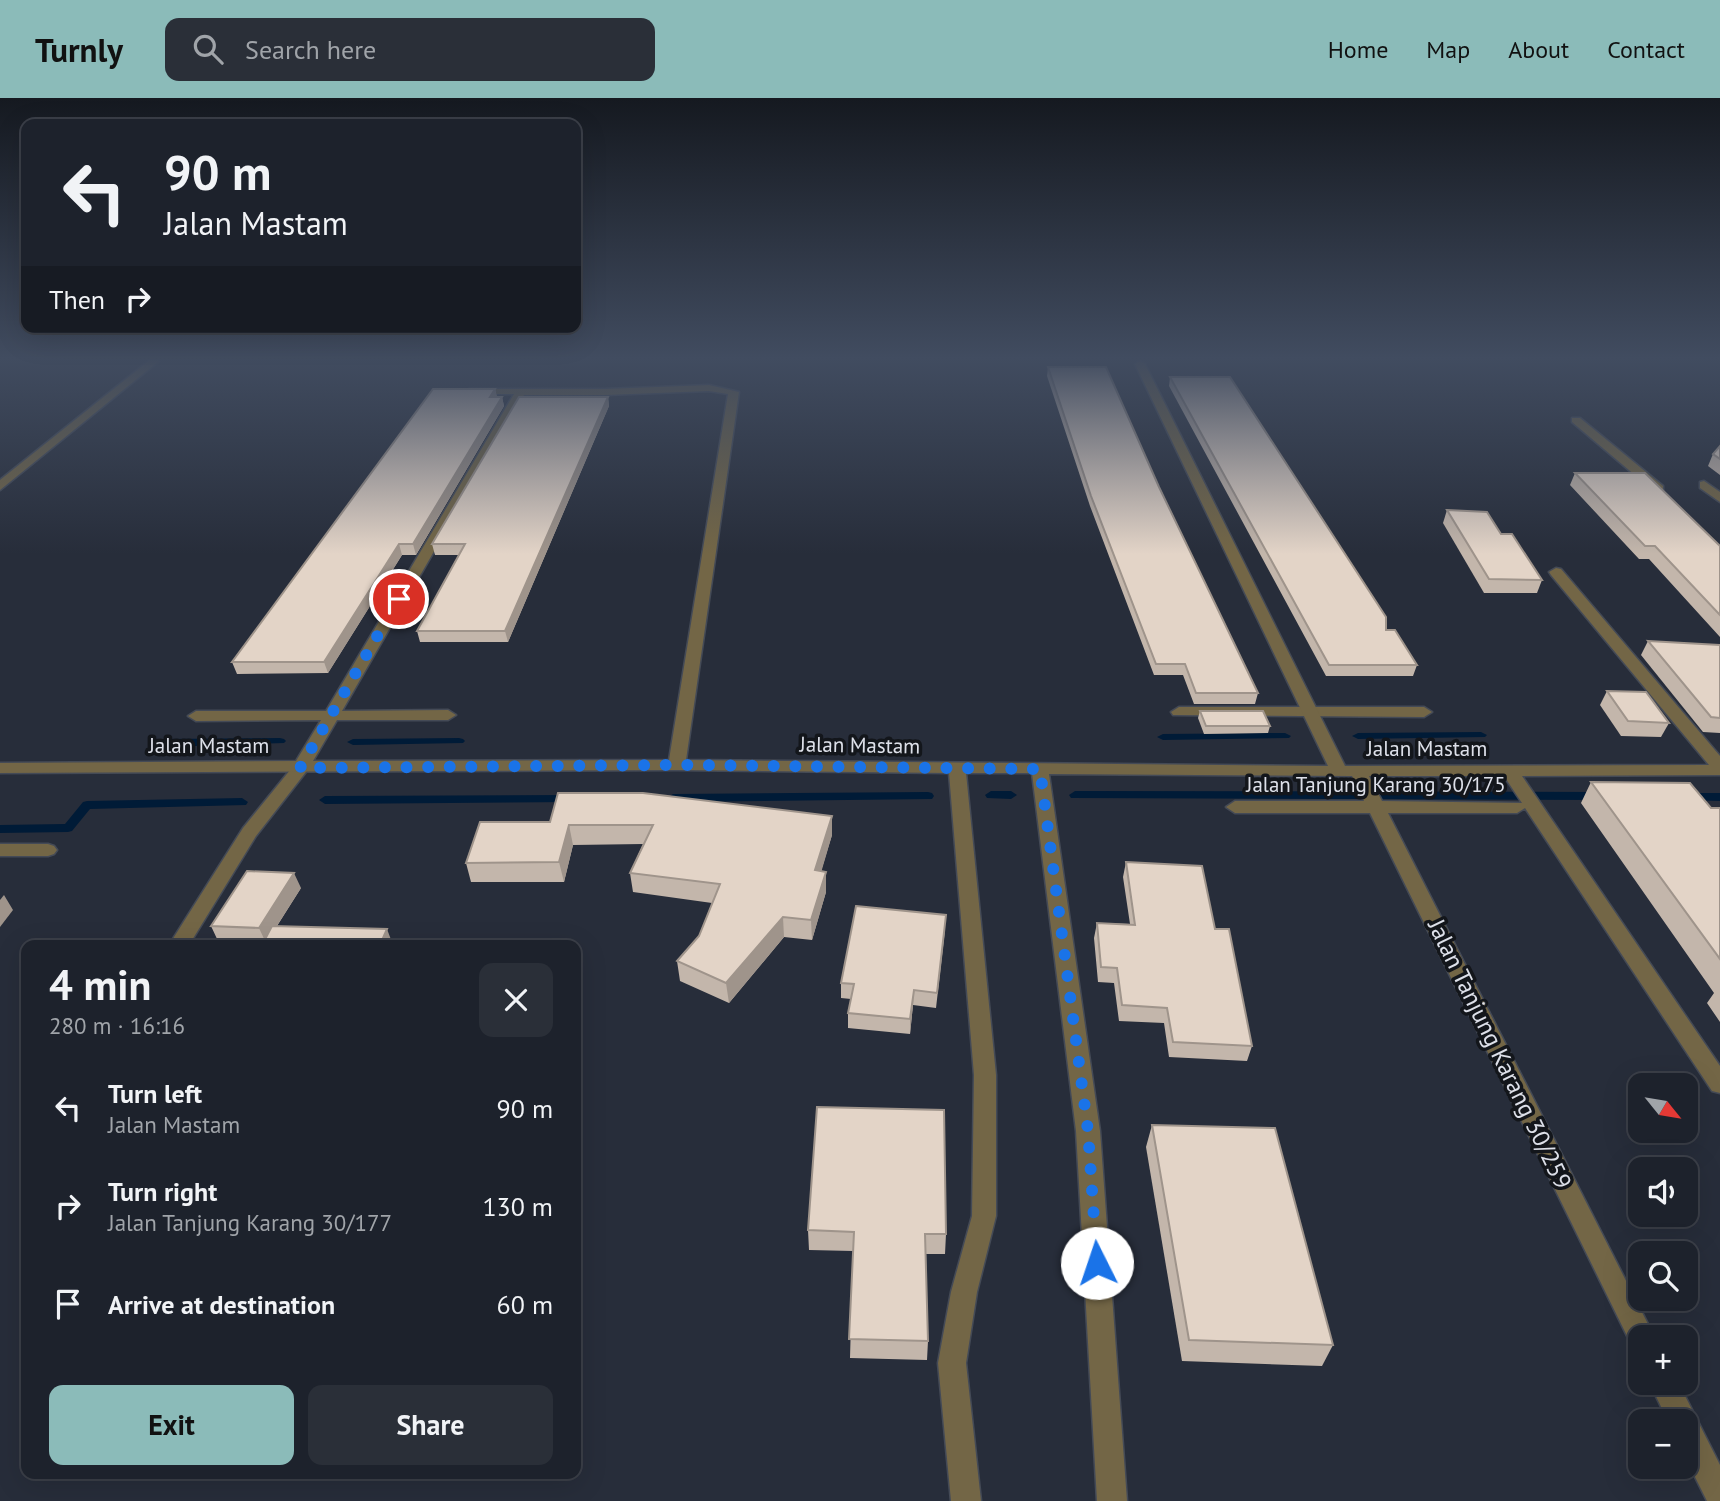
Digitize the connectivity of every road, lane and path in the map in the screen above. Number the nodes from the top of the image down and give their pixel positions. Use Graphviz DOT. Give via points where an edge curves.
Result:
graph roads {
  1 [pos="77,423"];
  2 [pos="502,423"];
  3 [pos="729,423"];
  4 [pos="1169,423"];
  5 [pos="1580,423"];
  6 [pos="1704,485"];
  7 [pos="0,486"];
  8 [pos="1720,498"];
  9 [pos="1670,499"];
  10 [pos="1556,572"];
  11 [pos="1179,712"];
  12 [pos="1310,712"];
  13 [pos="1424,712"];
  14 [pos="331,715"];
  15 [pos="448,715"];
  16 [pos="196,716"];
  17 [pos="677,765"];
  18 [pos="300,768"];
  19 [pos="957,769"];
  20 [pos="1040,769"];
  21 [pos="1720,769"];
  22 [pos="2,770"];
  23 [pos="1339,771"];
  24 [pos="1358,771"];
  25 [pos="1513,774"];
  26 [pos="1235,807"];
  27 [pos="1377,807"];
  28 [pos="1517,807"];
  29 [pos="0,850"];
  30 [pos="48,850"];
  31 [pos="182,940"];
  32 [pos="1720,1084"];
  33 [pos="1635,1325"];
  34 [pos="1698,1452"];
  35 [pos="1720,1496"];
  36 [pos="966,1501"];
  37 [pos="1112,1501"];
  1 -- 7 [label="street"];
  2 -- 14 [label="street"];
  3 -- 17 [label="street"];
  4 -- 12 [label="street"];
  5 -- 9 [label="street"];
  6 -- 8 [label="street"];
  10 -- 21 [label="street"];
  11 -- 12 [label="street"];
  12 -- 13 [label="street"];
  12 -- 23 [label="street"];
  14 -- 15 [label="street"];
  14 -- 16 [label="street"];
  14 -- 18 [label="street"];
  17 -- 18 [label="street, Jalan Mastam"];
  17 -- 19 [label="street, Jalan Mastam"];
  18 -- 22 [label="street, Jalan Mastam"];
  18 -- 31 [label="street" via="249,832"];
  19 -- 20 [label="street, Jalan Mastam"];
  19 -- 36 [label="street" via="985,1075 984,1216 952,1363"];
  20 -- 23 [label="street, Jalan Mastam"];
  20 -- 37 [label="street" via="1088,1131"];
  21 -- 25 [label="street, Jalan Mastam"];
  23 -- 24 [label="street, Jalan Mastam"];
  24 -- 25 [label="street, Jalan Mastam"];
  24 -- 27 [label="street, Jalan Tanjung Karang 30/259"];
  25 -- 32 [label="street"];
  26 -- 27 [label="street, Jalan Tanjung Karang 30/175"];
  27 -- 28 [label="street, Jalan Tanjung Karang 30/175"];
  27 -- 33 [label="street, Jalan Tanjung Karang 30/259"];
  29 -- 30 [label="street"];
  34 -- 35 [label="street"];
}
